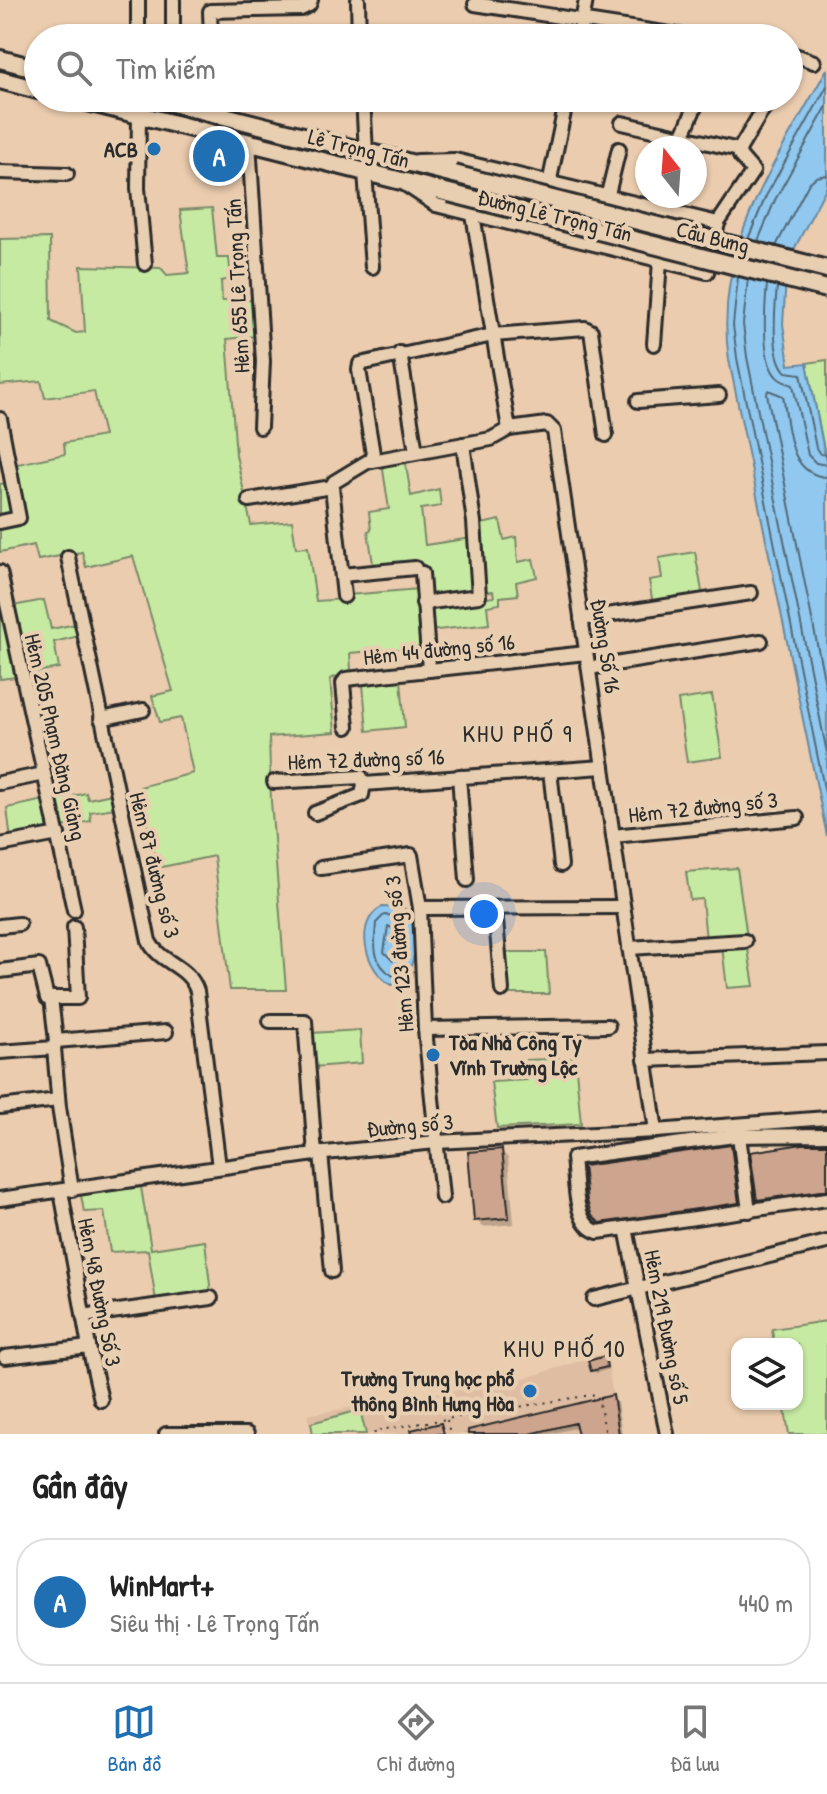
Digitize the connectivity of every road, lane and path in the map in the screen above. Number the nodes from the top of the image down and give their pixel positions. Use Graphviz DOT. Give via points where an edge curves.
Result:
graph roads {
  1 [pos="138,0"];
  2 [pos="173,0"];
  3 [pos="311,0"];
  4 [pos="358,0"];
  5 [pos="586,0"];
  6 [pos="475,4"];
  7 [pos="583,21"];
  8 [pos="138,24"];
  9 [pos="173,24"];
  10 [pos="210,24"];
  11 [pos="359,24"];
  12 [pos="582,24"];
  13 [pos="603,24"];
  14 [pos="803,58"];
  15 [pos="0,59"];
  16 [pos="814,62"];
  17 [pos="24,65"];
  18 [pos="0,80"];
  19 [pos="24,86"];
  20 [pos="127,112"];
  21 [pos="227,112"];
  22 [pos="364,112"];
  23 [pos="564,112"];
  24 [pos="693,112"];
  25 [pos="761,112"];
  26 [pos="139,115"];
  27 [pos="249,122"];
  28 [pos="622,123"];
  29 [pos="678,136"];
  30 [pos="682,136"];
  31 [pos="249,143"];
  32 [pos="707,143"];
  33 [pos="619,149"];
  34 [pos="739,150"];
  35 [pos="366,152"];
  36 [pos="405,161"];
  37 [pos="0,172"];
  38 [pos="365,172"];
  39 [pos="67,174"];
  40 [pos="454,174"];
  41 [pos="400,181"];
  42 [pos="549,184"];
  43 [pos="449,193"];
  44 [pos="607,198"];
  45 [pos="473,215"];
  46 [pos="718,223"];
  47 [pos="660,261"];
  48 [pos="145,264"];
  49 [pos="372,267"];
  50 [pos="827,269"];
  51 [pos="827,289"];
  52 [pos="493,335"];
  53 [pos="654,344"];
  54 [pos="400,353"];
  55 [pos="719,395"];
  56 [pos="638,401"];
  57 [pos="0,419"];
  58 [pos="260,427"];
  59 [pos="509,429"];
  60 [pos="606,435"];
  61 [pos="463,444"];
  62 [pos="416,452"];
  63 [pos="374,460"];
  64 [pos="332,487"];
  65 [pos="249,500"];
  66 [pos="0,522"];
  67 [pos="68,557"];
  68 [pos="0,572"];
  69 [pos="342,575"];
  70 [pos="751,593"];
  71 [pos="344,596"];
  72 [pos="423,603"];
  73 [pos="581,619"];
  74 [pos="761,641"];
  75 [pos="586,653"];
  76 [pos="589,668"];
  77 [pos="429,670"];
  78 [pos="143,710"];
  79 [pos="101,719"];
  80 [pos="347,727"];
  81 [pos="603,767"];
  82 [pos="550,771"];
  83 [pos="44,774"];
  84 [pos="459,776"];
  85 [pos="274,782"];
  86 [pos="0,783"];
  87 [pos="364,784"];
  88 [pos="315,813"];
  89 [pos="797,818"];
  90 [pos="58,834"];
  91 [pos="613,836"];
  92 [pos="0,845"];
  93 [pos="561,865"];
  94 [pos="321,868"];
  95 [pos="467,880"];
  96 [pos="622,907"];
  97 [pos="420,908"];
  98 [pos="495,908"];
  99 [pos="74,910"];
  100 [pos="19,924"];
  101 [pos="0,926"];
  102 [pos="74,927"];
  103 [pos="745,941"];
  104 [pos="629,948"];
  105 [pos="0,971"];
  106 [pos="502,990"];
  107 [pos="51,998"];
  108 [pos="270,1021"];
  109 [pos="608,1026"];
  110 [pos="425,1029"];
  111 [pos="166,1032"];
  112 [pos="55,1045"];
  113 [pos="0,1052"];
  114 [pos="827,1053"];
  115 [pos="645,1060"];
  116 [pos="58,1100"];
  117 [pos="0,1107"];
  118 [pos="827,1118"];
  119 [pos="656,1131"];
  120 [pos="827,1135"];
  121 [pos="739,1136"];
  122 [pos="436,1142"];
  123 [pos="318,1154"];
  124 [pos="219,1167"];
  125 [pos="67,1190"];
  126 [pos="442,1197"];
  127 [pos="0,1199"];
  128 [pos="827,1199"];
  129 [pos="749,1211"];
  130 [pos="626,1228"];
  131 [pos="827,1242"];
  132 [pos="332,1271"];
  133 [pos="640,1287"];
  134 [pos="211,1298"];
  135 [pos="594,1299"];
  136 [pos="83,1316"];
  137 [pos="89,1347"];
  138 [pos="5,1357"];
  139 [pos="101,1400"];
  140 [pos="447,1419"];
  141 [pos="166,1434"];
  142 [pos="247,1434"];
  143 [pos="375,1434"];
  144 [pos="450,1434"];
  145 [pos="606,1434"];
  146 [pos="667,1434"];
  1 -- 8 [label="street"];
  2 -- 9 [label="street"];
  3 -- 10 [label="street" via="301,9 210,11"];
  4 -- 11 [label="street"];
  5 -- 7 [label="street"];
  6 -- 7 [label="street"];
  7 -- 12 [label="street"];
  7 -- 13 [label="street"];
  14 -- 16 [label="street"];
  15 -- 17 [label="main road"];
  18 -- 19 [label="main road"];
  20 -- 26 [label="main road, Lê Trọng Tấn"];
  21 -- 27 [label="main road, Lê Trọng Tấn"];
  22 -- 35 [label="street"];
  23 -- 42 [label="street"];
  24 -- 30 [label="street"];
  25 -- 34 [label="street"];
  26 -- 31 [label="main road, Lê Trọng Tấn"];
  26 -- 48 [label="street"];
  27 -- 31 [label="main road"];
  27 -- 35 [label="main road, Lê Trọng Tấn"];
  28 -- 29 [label="street"];
  31 -- 38 [label="main road, Lê Trọng Tấn"];
  31 -- 58 [label="street, Hẻm 655 Lê Trọng Tấn" via="263,361"];
  32 -- 34 [label="street"];
  33 -- 44 [label="street"];
  34 -- 46 [label="street" via="753,171"];
  35 -- 36 [label="main road, Lê Trọng Tấn"];
  36 -- 40 [label="main road, Lê Trọng Tấn"];
  36 -- 42 [label="street, Đường Lê Trọng Tấn" via="455,160"];
  37 -- 39 [label="street"];
  38 -- 41 [label="main road, Lê Trọng Tấn"];
  38 -- 49 [label="street"];
  40 -- 50 [label="main road, Cầu Bưng, bridge"];
  41 -- 43 [label="main road, Lê Trọng Tấn"];
  41 -- 45 [label="street, Đường Lê Trọng Tấn" via="436,205"];
  42 -- 44 [label="street, Đường Lê Trọng Tấn"];
  43 -- 51 [label="main road, Cầu Bưng, bridge"];
  44 -- 46 [label="street, Đường Lê Trọng Tấn"];
  45 -- 47 [label="street, Đường Lê Trọng Tấn"];
  45 -- 52 [label="street"];
  46 -- 47 [label="street, Đường Lê Trọng Tấn" via="707,272"];
  47 -- 53 [label="street"];
  52 -- 54 [label="street"];
  52 -- 59 [label="street"];
  52 -- 60 [label="street" via="591,331"];
  54 -- 62 [label="street"];
  54 -- 63 [label="street" via="360,364"];
  55 -- 56 [label="street"];
  57 -- 66 [label="street" via="19,518"];
  59 -- 61 [label="street"];
  59 -- 73 [label="street, Đường Số 16" via="547,424 554,431"];
  61 -- 62 [label="street"];
  61 -- 72 [label="street" via="486,595"];
  62 -- 63 [label="street"];
  63 -- 64 [label="street"];
  64 -- 65 [label="street"];
  64 -- 69 [label="street"];
  67 -- 79 [label="street, Hẻm 87 đường số 3"];
  68 -- 83 [label="street, Hẻm 205 Phạm Đăng Giảng"];
  69 -- 71 [label="street"];
  69 -- 72 [label="street" via="418,570"];
  70 -- 73 [label="street"];
  72 -- 77 [label="street"];
  73 -- 75 [label="street, Đường Số 16"];
  74 -- 76 [label="street"];
  75 -- 76 [label="street, Đường Số 16"];
  75 -- 77 [label="street, Hẻm 44 đường số 16"];
  76 -- 81 [label="street, Đường Số 16"];
  77 -- 80 [label="street, Hẻm 44 đường số 16" via="344,681"];
  78 -- 79 [label="street"];
  79 -- 124 [label="street, Hẻm 87 đường số 3" via="149,941 157,954 188,974 197,991"];
  81 -- 82 [label="street, Hẻm 72 đường số 16"];
  81 -- 91 [label="street, Đường Số 16"];
  82 -- 84 [label="street, Hẻm 72 đường số 16"];
  82 -- 93 [label="street"];
  83 -- 86 [label="street"];
  83 -- 90 [label="street, Hẻm 205 Phạm Đăng Giảng"];
  84 -- 87 [label="street, Hẻm 72 đường số 16"];
  84 -- 95 [label="street"];
  85 -- 87 [label="street, Hẻm 72 đường số 16" via="361,777"];
  87 -- 88 [label="street" via="362,795"];
  89 -- 91 [label="street, Hẻm 72 đường số 3"];
  90 -- 92 [label="street"];
  90 -- 99 [label="street, Hẻm 205 Phạm Đăng Giảng"];
  91 -- 96 [label="street, Đường Số 16"];
  94 -- 97 [label="street, Hẻm 123 đường số 3" via="411,855"];
  96 -- 98 [label="street"];
  96 -- 104 [label="street, Đường Số 16"];
  97 -- 98 [label="street"];
  97 -- 110 [label="street, Hẻm 123 đường số 3"];
  98 -- 106 [label="street"];
  100 -- 101 [label="street"];
  102 -- 107 [label="street" via="78,998"];
  103 -- 104 [label="street"];
  104 -- 115 [label="street, Đường Số 16"];
  105 -- 107 [label="street, Hẻm 48 Đường Số 3" via="39,966"];
  107 -- 112 [label="street, Hẻm 48 Đường Số 3"];
  108 -- 123 [label="street" via="305,1021"];
  109 -- 110 [label="street"];
  110 -- 122 [label="street, Hẻm 123 đường số 3"];
  111 -- 112 [label="street"];
  112 -- 113 [label="street"];
  112 -- 116 [label="street, Hẻm 48 Đường Số 3"];
  114 -- 115 [label="street"];
  115 -- 119 [label="street, Đường Số 16"];
  116 -- 117 [label="street"];
  116 -- 125 [label="street, Hẻm 48 Đường Số 3"];
  118 -- 119 [label="street, Đường số 3"];
  119 -- 122 [label="street, Đường số 3"];
  120 -- 121 [label="street"];
  121 -- 129 [label="street"];
  121 -- 130 [label="street" via="573,1158 585,1224 598,1232"];
  122 -- 123 [label="street, Đường số 3"];
  122 -- 126 [label="street, Hẻm 123 đường số 3"];
  123 -- 124 [label="street, Đường số 3"];
  123 -- 132 [label="street"];
  124 -- 125 [label="street, Đường số 3"];
  125 -- 127 [label="street, Đường số 3"];
  125 -- 136 [label="street, Hẻm 48 Đường Số 3"];
  128 -- 129 [label="street"];
  129 -- 130 [label="street"];
  130 -- 133 [label="street, Hẻm 219 Đường số 5"];
  131 -- 133 [label="street"];
  133 -- 135 [label="street"];
  133 -- 146 [label="street, Hẻm 219 Đường số 5"];
  134 -- 136 [label="street"];
  136 -- 137 [label="street, Hẻm 48 Đường Số 3"];
  137 -- 138 [label="street"];
  137 -- 139 [label="street, Hẻm 48 Đường Số 3"];
  140 -- 143 [label="path"];
  140 -- 144 [label="path"];
  140 -- 145 [label="path" via="597,1394"];
  141 -- 142 [label="street"];
}
